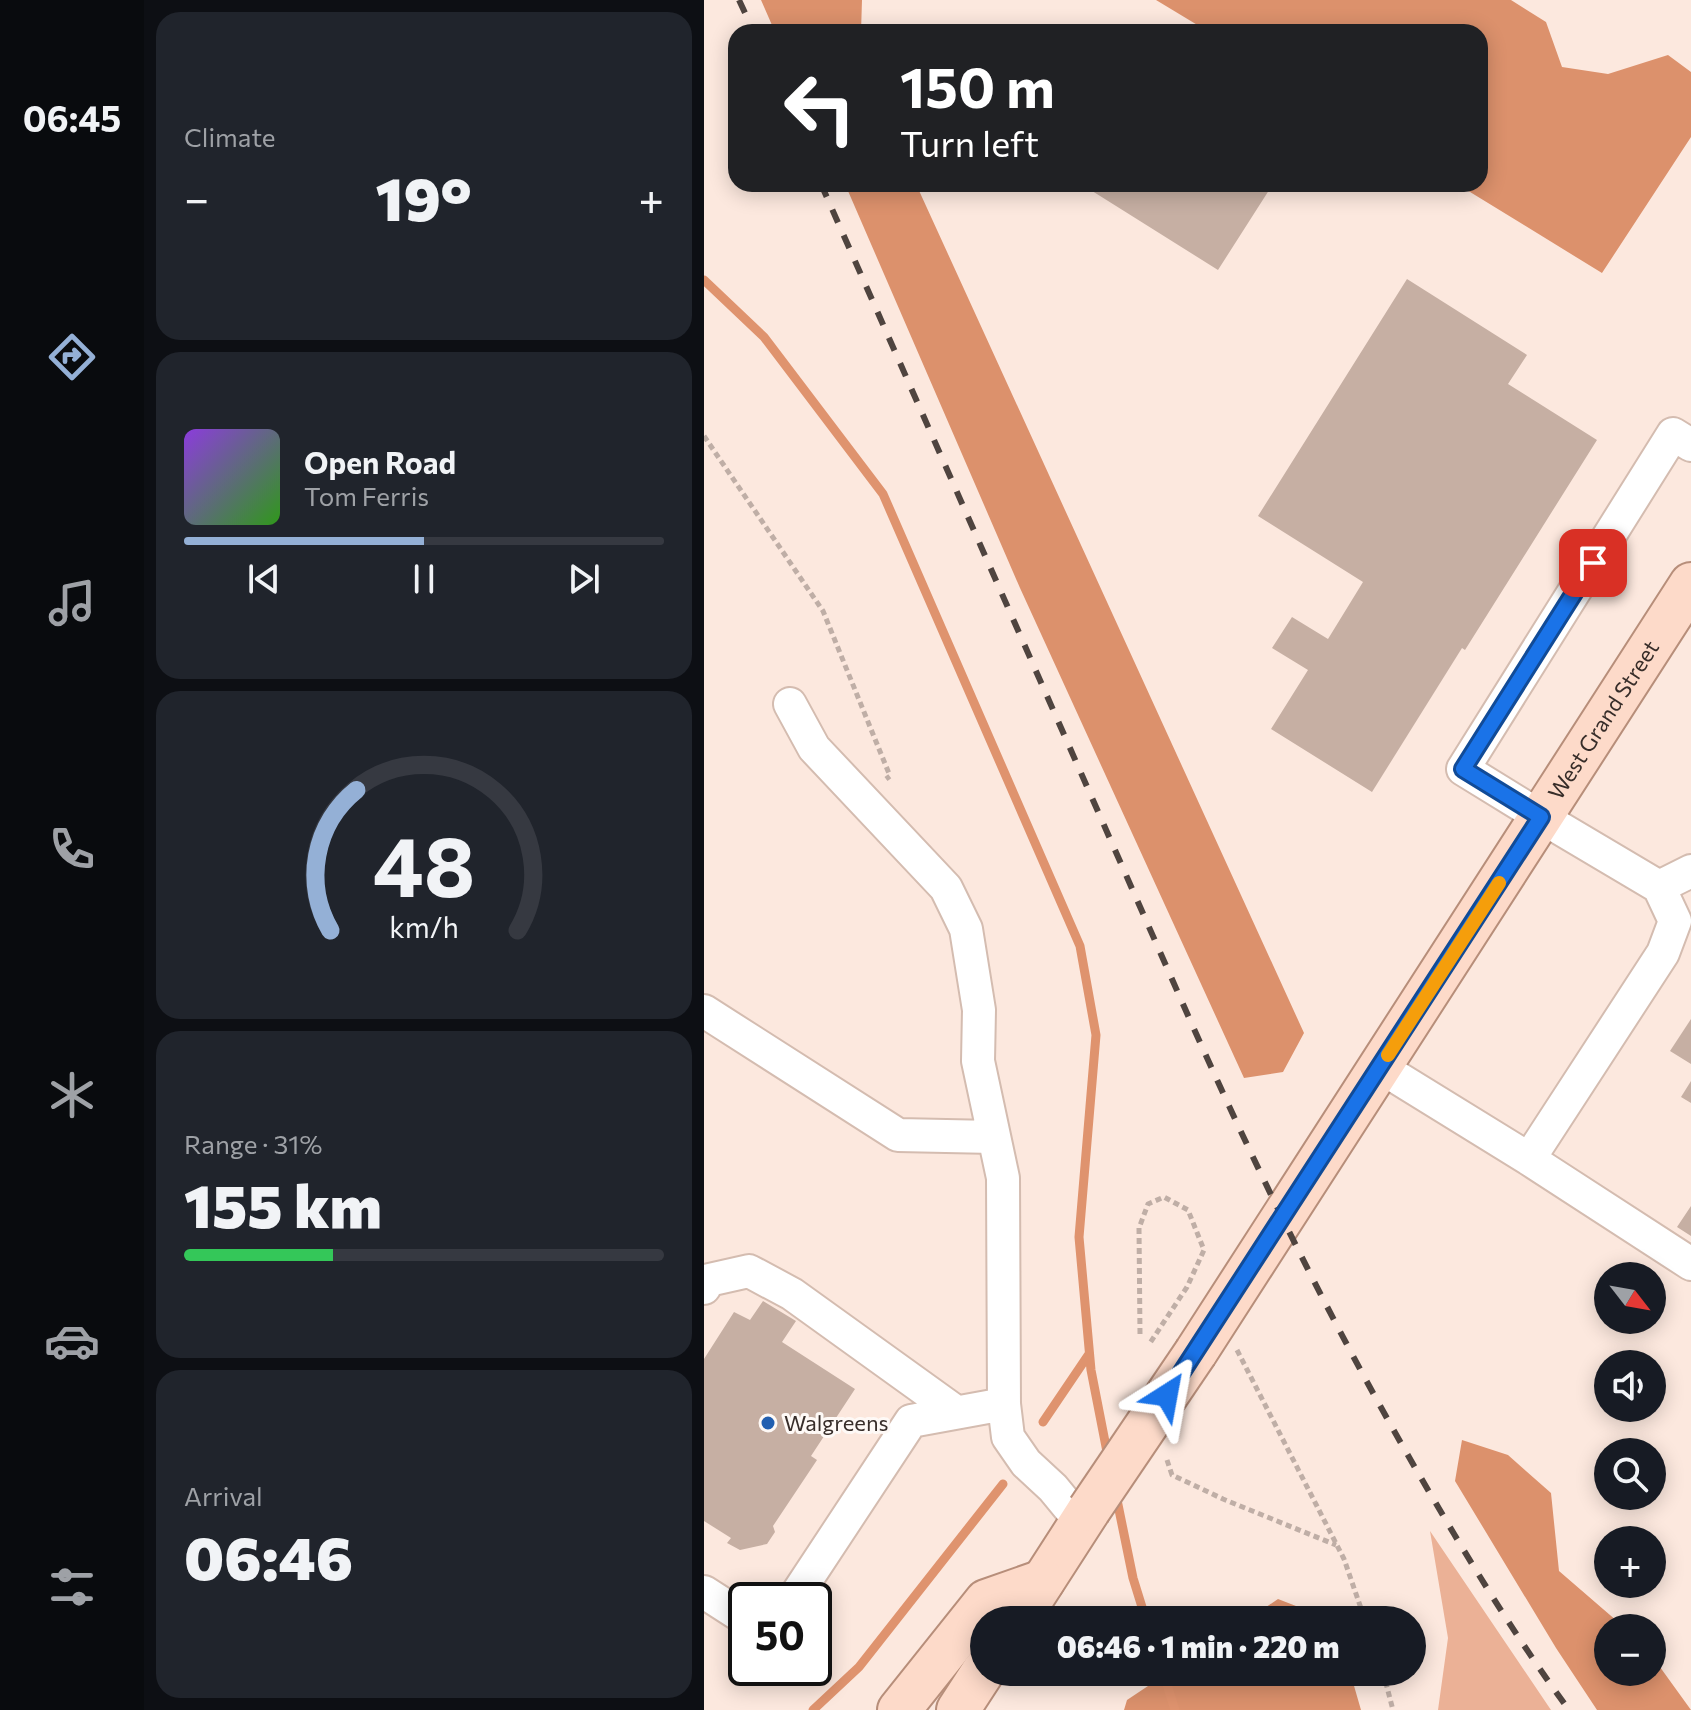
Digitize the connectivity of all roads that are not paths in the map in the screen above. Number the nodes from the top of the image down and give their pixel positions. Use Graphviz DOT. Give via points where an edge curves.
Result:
graph roads {
  1 [pos="1691,445"];
  2 [pos="1691,584"];
  3 [pos="790,704"];
  4 [pos="1541,817"];
  5 [pos="1691,871"];
  6 [pos="1659,887"];
  7 [pos="707,1020"];
  8 [pos="1380,1067"];
  9 [pos="994,1137"];
  10 [pos="1529,1159"];
  11 [pos="1691,1264"];
  12 [pos="704,1288"];
  13 [pos="1004,1404"];
  14 [pos="956,1412"];
  15 [pos="1085,1516"];
  16 [pos="1043,1581"];
  17 [pos="805,1582"];
  18 [pos="704,1592"];
  19 [pos="1028,1606"];
  20 [pos="728,1607"];
  21 [pos="974,1686"];
  22 [pos="985,1686"];
  23 [pos="899,1710"];
  24 [pos="958,1710"];
  25 [pos="972,1710"];
  1 -- 4 [label="street" via="1673,434 1463,769"];
  2 -- 4 [label="main road, West Grand Street"];
  3 -- 9 [label="street" via="814,748 946,888 966,929 979,1010 978,1061"];
  4 -- 6 [label="street"];
  4 -- 8 [label="main road, West Grand Street"];
  5 -- 6 [label="street"];
  6 -- 10 [label="street" via="1675,921 1663,953"];
  7 -- 9 [label="street" via="898,1135"];
  8 -- 10 [label="street"];
  8 -- 15 [label="main road, West Grand Street, bridge" via="1215,1349"];
  9 -- 13 [label="street" via="1003,1178"];
  10 -- 11 [label="street"];
  12 -- 14 [label="street" via="709,1280 749,1271 792,1294"];
  13 -- 14 [label="street"];
  13 -- 15 [label="street" via="1008,1437 1026,1463"];
  14 -- 17 [label="street" via="911,1421"];
  15 -- 16 [label="main road, West Grand Street"];
  16 -- 19 [label="main road, West Grand Street"];
  16 -- 23 [label="main road" via="986,1601"];
  18 -- 20 [label="street"];
  21 -- 24 [label="main road"];
  22 -- 25 [label="main road"];
}
